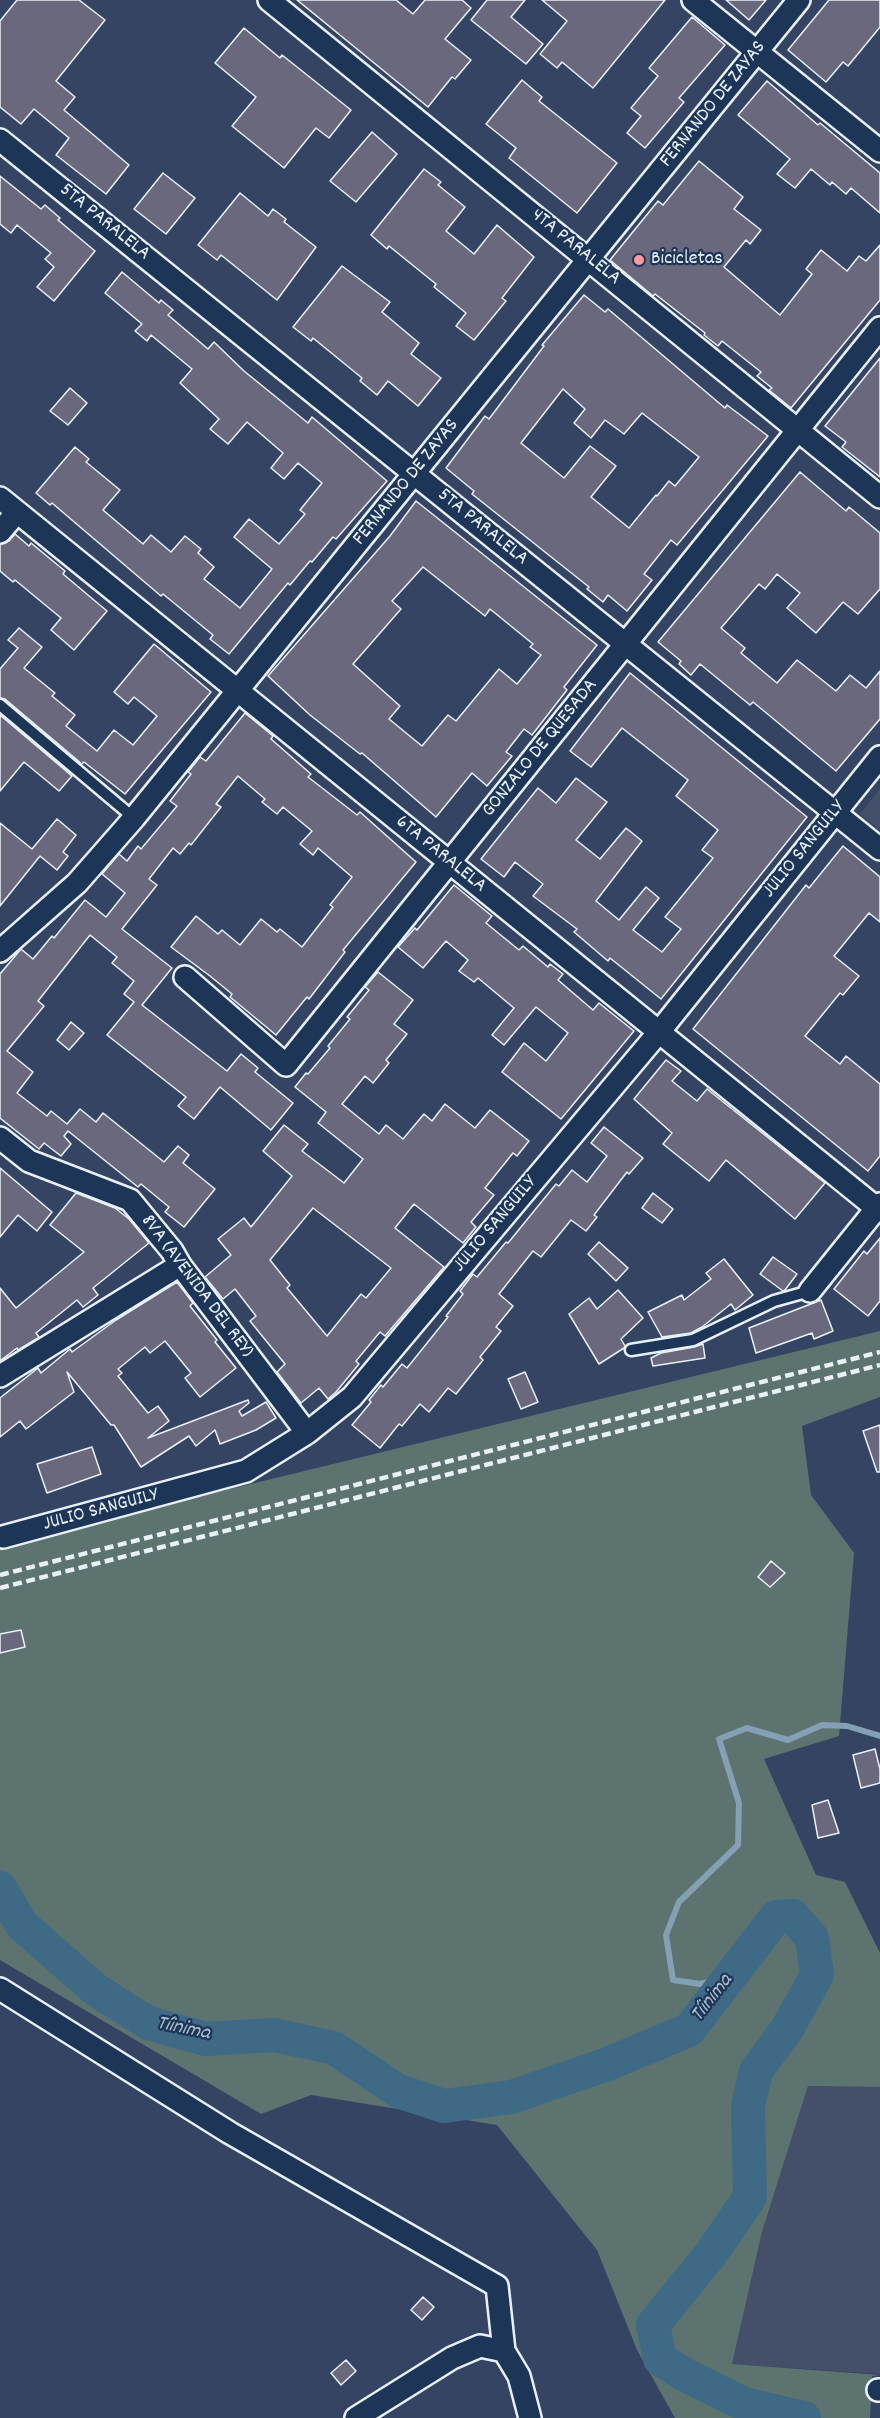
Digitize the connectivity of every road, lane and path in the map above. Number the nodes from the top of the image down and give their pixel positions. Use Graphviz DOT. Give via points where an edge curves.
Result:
graph roads {
  1 [pos="269,0"];
  2 [pos="693,0"];
  3 [pos="800,0"];
  4 [pos="758,52"];
  5 [pos="0,140"];
  6 [pos="880,151"];
  7 [pos="588,258"];
  8 [pos="880,328"];
  9 [pos="798,430"];
  10 [pos="415,474"];
  11 [pos="880,497"];
  12 [pos="0,498"];
  13 [pos="17,512"];
  14 [pos="0,532"];
  15 [pos="625,644"];
  16 [pos="238,691"];
  17 [pos="0,705"];
  18 [pos="880,757"];
  19 [pos="835,813"];
  20 [pos="134,818"];
  21 [pos="880,849"];
  22 [pos="449,862"];
  23 [pos="0,951"];
  24 [pos="186,977"];
  25 [pos="659,1032"];
  26 [pos="0,1138"];
  27 [pos="879,1207"];
  28 [pos="180,1265"];
  29 [pos="810,1291"];
  30 [pos="631,1350"];
  31 [pos="0,1376"];
  32 [pos="307,1433"];
  33 [pos="3,1537"];
  34 [pos="0,1989"];
  35 [pos="504,2351"];
  36 [pos="356,2418"];
  37 [pos="530,2418"];
  1 -- 7 [label="street, 4TA PARALELA"];
  2 -- 4 [label="street"];
  3 -- 4 [label="street, FERNANDO DE ZAYAS"];
  4 -- 6 [label="street"];
  4 -- 7 [label="street, FERNANDO DE ZAYAS"];
  5 -- 10 [label="street, 5TA PARALELA"];
  7 -- 9 [label="street, 4TA PARALELA"];
  7 -- 10 [label="street, FERNANDO DE ZAYAS"];
  8 -- 9 [label="street, GONZALO DE QUESADA"];
  9 -- 11 [label="street, 4TA PARALELA"];
  9 -- 15 [label="street, GONZALO DE QUESADA"];
  10 -- 15 [label="street, 5TA PARALELA"];
  10 -- 16 [label="street, FERNANDO DE ZAYAS"];
  12 -- 13 [label="street, 6TA PARALELA"];
  13 -- 14 [label="street"];
  13 -- 16 [label="street, 6TA PARALELA"];
  15 -- 19 [label="street, 5TA PARALELA"];
  15 -- 22 [label="street, GONZALO DE QUESADA"];
  16 -- 20 [label="street, FERNANDO DE ZAYAS"];
  16 -- 22 [label="street, 6TA PARALELA"];
  17 -- 20 [label="lane"];
  18 -- 19 [label="street, JULIO SANGUILY"];
  19 -- 21 [label="street, 5TA PARALELA"];
  19 -- 25 [label="street, JULIO SANGUILY"];
  20 -- 23 [label="street, FERNANDO DE ZAYAS" via="77,883"];
  22 -- 24 [label="street, GONZALO DE QUESADA" via="286,1065"];
  22 -- 25 [label="street, 6TA PARALELA"];
  25 -- 27 [label="street, 6TA PARALELA"];
  25 -- 32 [label="street, JULIO SANGUILY" via="352,1398"];
  26 -- 28 [label="street, 8VA (AVENIDA DEL REY)" via="28,1161 130,1200"];
  27 -- 29 [label="street"];
  28 -- 31 [label="street"];
  28 -- 32 [label="street, 8VA (AVENIDA DEL REY)"];
  29 -- 30 [label="lane" via="774,1301 693,1340"];
  32 -- 33 [label="street, JULIO SANGUILY" via="246,1471"];
  34 -- 35 [label="street" via="230,2133 497,2286"];
  35 -- 36 [label="street" via="480,2346 452,2358"];
  35 -- 37 [label="street" via="519,2376"];
}
